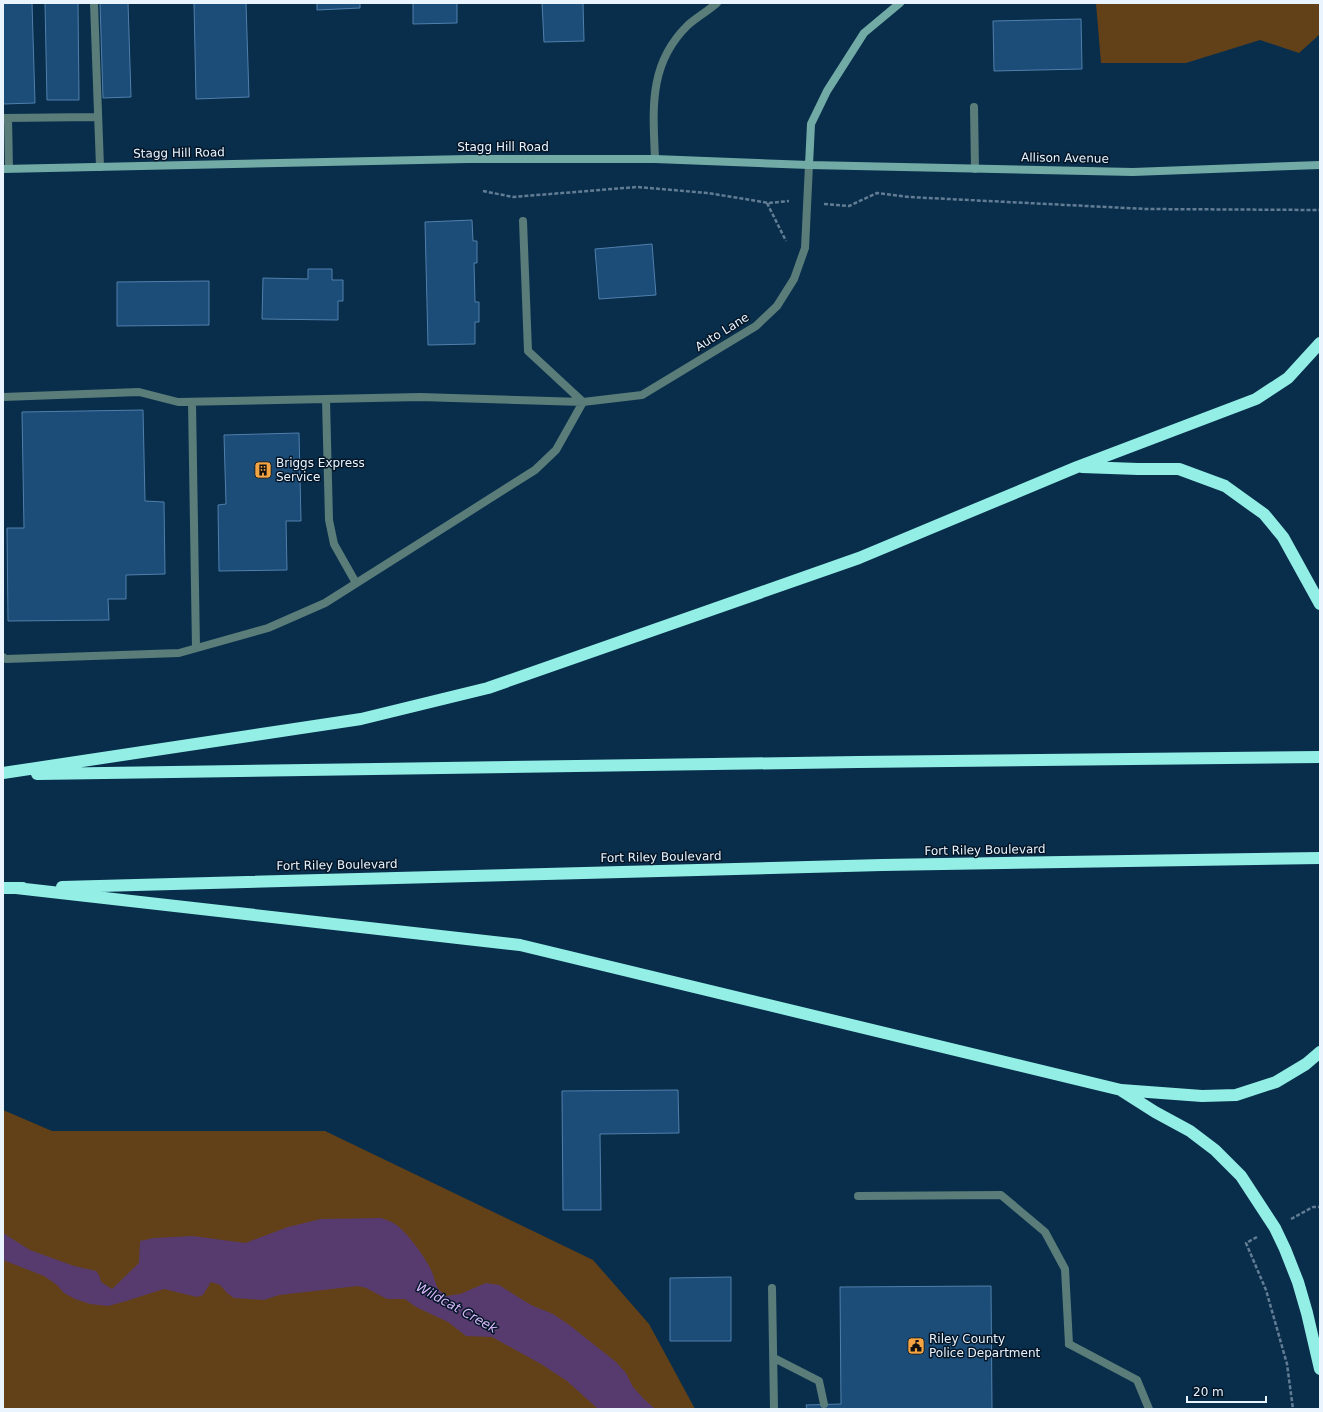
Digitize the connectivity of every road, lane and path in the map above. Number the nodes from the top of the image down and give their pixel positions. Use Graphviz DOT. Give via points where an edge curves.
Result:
graph roads {
  1 [pos="94,3"];
  2 [pos="717,3"];
  3 [pos="900,3"];
  4 [pos="974,107"];
  5 [pos="98,117"];
  6 [pos="5,118"];
  7 [pos="655,159"];
  8 [pos="809,165"];
  9 [pos="1320,165"];
  10 [pos="100,167"];
  11 [pos="6,168"];
  12 [pos="975,169"];
  13 [pos="483,191"];
  14 [pos="786,201"];
  15 [pos="767,202"];
  16 [pos="836,204"];
  17 [pos="1320,210"];
  18 [pos="523,221"];
  19 [pos="789,246"];
  20 [pos="1320,343"];
  21 [pos="3,397"];
  22 [pos="326,400"];
  23 [pos="192,402"];
  24 [pos="583,402"];
  25 [pos="1077,467"];
  26 [pos="356,583"];
  27 [pos="1320,604"];
  28 [pos="196,648"];
  29 [pos="3,657"];
  30 [pos="1320,757"];
  31 [pos="3,774"];
  32 [pos="1320,858"];
  33 [pos="3,888"];
  34 [pos="16,888"];
  35 [pos="1320,1052"];
  36 [pos="1122,1090"];
  37 [pos="858,1196"];
  38 [pos="1320,1207"];
  39 [pos="1275,1228"];
  40 [pos="772,1288"];
  41 [pos="774,1358"];
  42 [pos="1320,1369"];
  43 [pos="824,1404"];
  44 [pos="774,1409"];
  45 [pos="1149,1409"];
  46 [pos="1293,1409"];
  1 -- 5 [label="street"];
  2 -- 7 [label="street" via="688,25 670,47 657,77 653,108"];
  3 -- 8 [label="street" via="864,33 827,91 811,124"];
  4 -- 12 [label="street"];
  5 -- 6 [label="street"];
  5 -- 10 [label="street"];
  6 -- 11 [label="street"];
  7 -- 8 [label="street, Stagg Hill Road"];
  7 -- 10 [label="street, Stagg Hill Road" via="468,159"];
  8 -- 12 [label="street, Allison Avenue"];
  8 -- 24 [label="street, Auto Lane" via="805,248 794,279 777,306 756,326 642,395"];
  9 -- 12 [label="street, Allison Avenue" via="1133,172"];
  10 -- 11 [label="street, Stagg Hill Road"];
  13 -- 15 [label="path" via="513,197 637,187 708,193"];
  14 -- 15 [label="path"];
  15 -- 19 [label="path"];
  16 -- 17 [label="path" via="849,206 877,193 909,197 1146,209"];
  18 -- 24 [label="street" via="528,350"];
  20 -- 25 [label="highway" via="1288,378 1256,399"];
  21 -- 23 [label="street, Auto Lane" via="139,392 178,402"];
  22 -- 23 [label="street, Auto Lane"];
  22 -- 24 [label="street, Auto Lane" via="420,397"];
  22 -- 26 [label="street" via="329,520 334,544"];
  23 -- 28 [label="street"];
  24 -- 26 [label="street" via="556,450 534,470"];
  25 -- 27 [label="highway" via="1179,468 1225,486 1264,514 1283,537"];
  25 -- 31 [label="highway" via="859,558 488,688 361,719"];
  26 -- 28 [label="street" via="325,603 268,628"];
  28 -- 29 [label="street" via="179,653 6,659"];
  30 -- 31 [label="highway"];
  32 -- 34 [label="highway, Fort Riley Boulevard" via="890,865"];
  33 -- 34 [label="highway, Fort Riley Boulevard"];
  34 -- 36 [label="highway" via="520,945"];
  35 -- 36 [label="highway" via="1306,1064 1276,1082 1236,1095 1202,1096"];
  36 -- 39 [label="highway" via="1190,1131 1215,1150 1241,1176"];
  37 -- 45 [label="street" via="1002,1195 1045,1232 1065,1269 1069,1344 1137,1380"];
  38 -- 39 [label="path" via="1313,1207"];
  39 -- 42 [label="highway" via="1298,1282"];
  39 -- 46 [label="path" via="1246,1243 1266,1290 1287,1364"];
  40 -- 41 [label="street"];
  41 -- 43 [label="street" via="819,1381"];
  41 -- 44 [label="street"];
}
